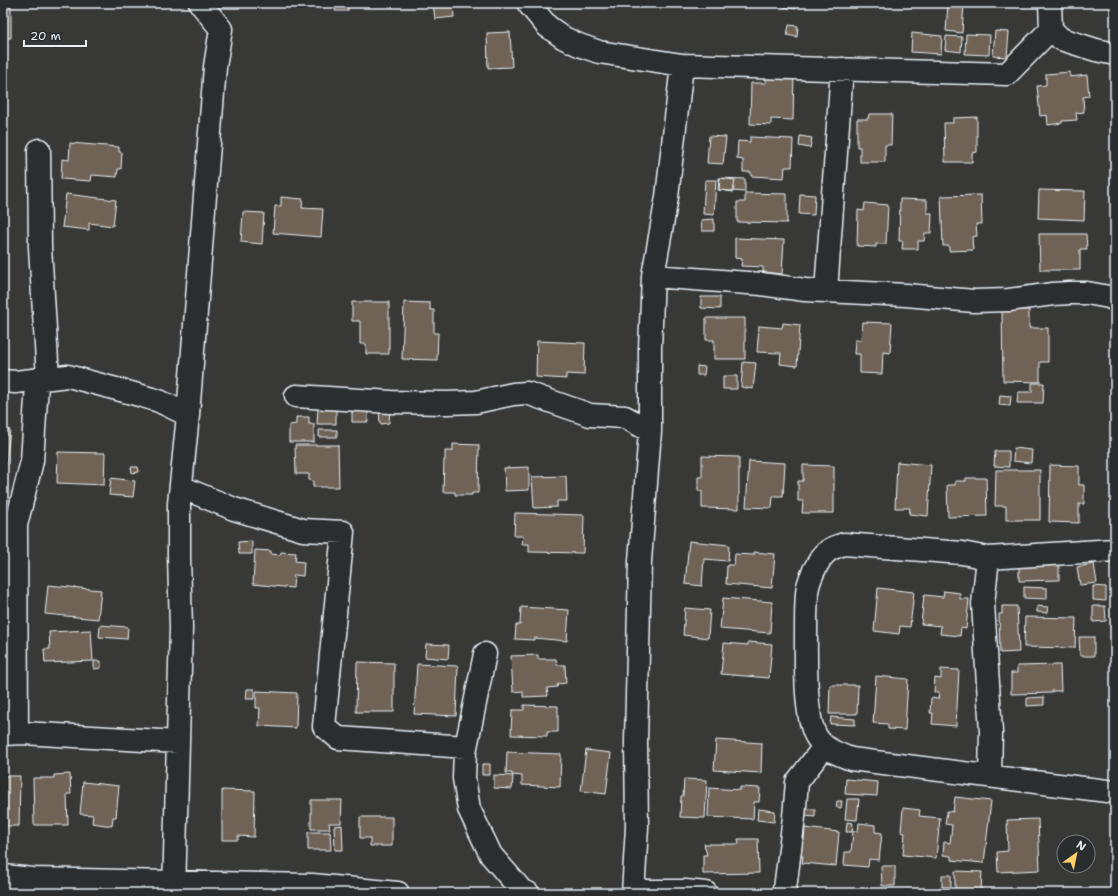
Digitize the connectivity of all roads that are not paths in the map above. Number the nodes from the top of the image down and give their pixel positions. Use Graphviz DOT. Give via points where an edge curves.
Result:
graph roads {
  1 [pos="200,3"];
  2 [pos="528,3"];
  3 [pos="1050,3"];
  4 [pos="1051,29"];
  5 [pos="1115,54"];
  6 [pos="682,65"];
  7 [pos="842,69"];
  8 [pos="39,150"];
  9 [pos="653,276"];
  10 [pos="826,291"];
  11 [pos="1115,300"];
  12 [pos="44,378"];
  13 [pos="3,380"];
  14 [pos="296,396"];
  15 [pos="188,415"];
  16 [pos="650,431"];
  17 [pos="181,487"];
  18 [pos="9,524"];
  19 [pos="1115,550"];
  20 [pos="988,558"];
  21 [pos="485,654"];
  22 [pos="10,734"];
  23 [pos="178,742"];
  24 [pos="466,747"];
  25 [pos="824,747"];
  26 [pos="990,776"];
  27 [pos="1115,792"];
  28 [pos="3,876"];
  29 [pos="35,886"];
  30 [pos="174,888"];
  31 [pos="633,892"];
  32 [pos="398,893"];
  33 [pos="528,893"];
  34 [pos="706,893"];
  35 [pos="782,893"];
  1 -- 15 [label="street" via="221,29 215,67"];
  2 -- 6 [label="street" via="547,26 578,45 599,52"];
  3 -- 4 [label="street"];
  4 -- 5 [label="street" via="1061,39"];
  4 -- 7 [label="street" via="1007,74"];
  6 -- 7 [label="street"];
  6 -- 9 [label="street" via="667,197"];
  7 -- 10 [label="street"];
  8 -- 12 [label="street"];
  9 -- 10 [label="street"];
  9 -- 16 [label="street"];
  10 -- 11 [label="street" via="974,301 1087,293"];
  12 -- 13 [label="street" via="15,382"];
  12 -- 15 [label="street" via="68,376 159,401"];
  12 -- 18 [label="street" via="37,384 32,461"];
  14 -- 16 [label="street" via="391,402 476,402 528,393 590,415 625,417"];
  15 -- 17 [label="street"];
  16 -- 31 [label="street" via="640,562 637,827"];
  17 -- 23 [label="street"];
  17 -- 24 [label="street" via="234,509 303,530 343,532 324,726 338,738"];
  18 -- 22 [label="street"];
  19 -- 20 [label="street"];
  20 -- 25 [label="street" via="962,553 844,544 825,553 817,564 807,592 806,653 811,723"];
  20 -- 26 [label="street" via="983,604 991,732"];
  21 -- 24 [label="street"];
  22 -- 23 [label="street"];
  23 -- 30 [label="street"];
  24 -- 33 [label="street" via="464,778 469,809 491,855 522,890"];
  25 -- 26 [label="street" via="851,759"];
  25 -- 35 [label="street" via="797,782 785,889"];
  26 -- 27 [label="street"];
  28 -- 29 [label="street"];
  29 -- 30 [label="street"];
  30 -- 32 [label="street" via="312,885"];
  31 -- 34 [label="street"];
}
